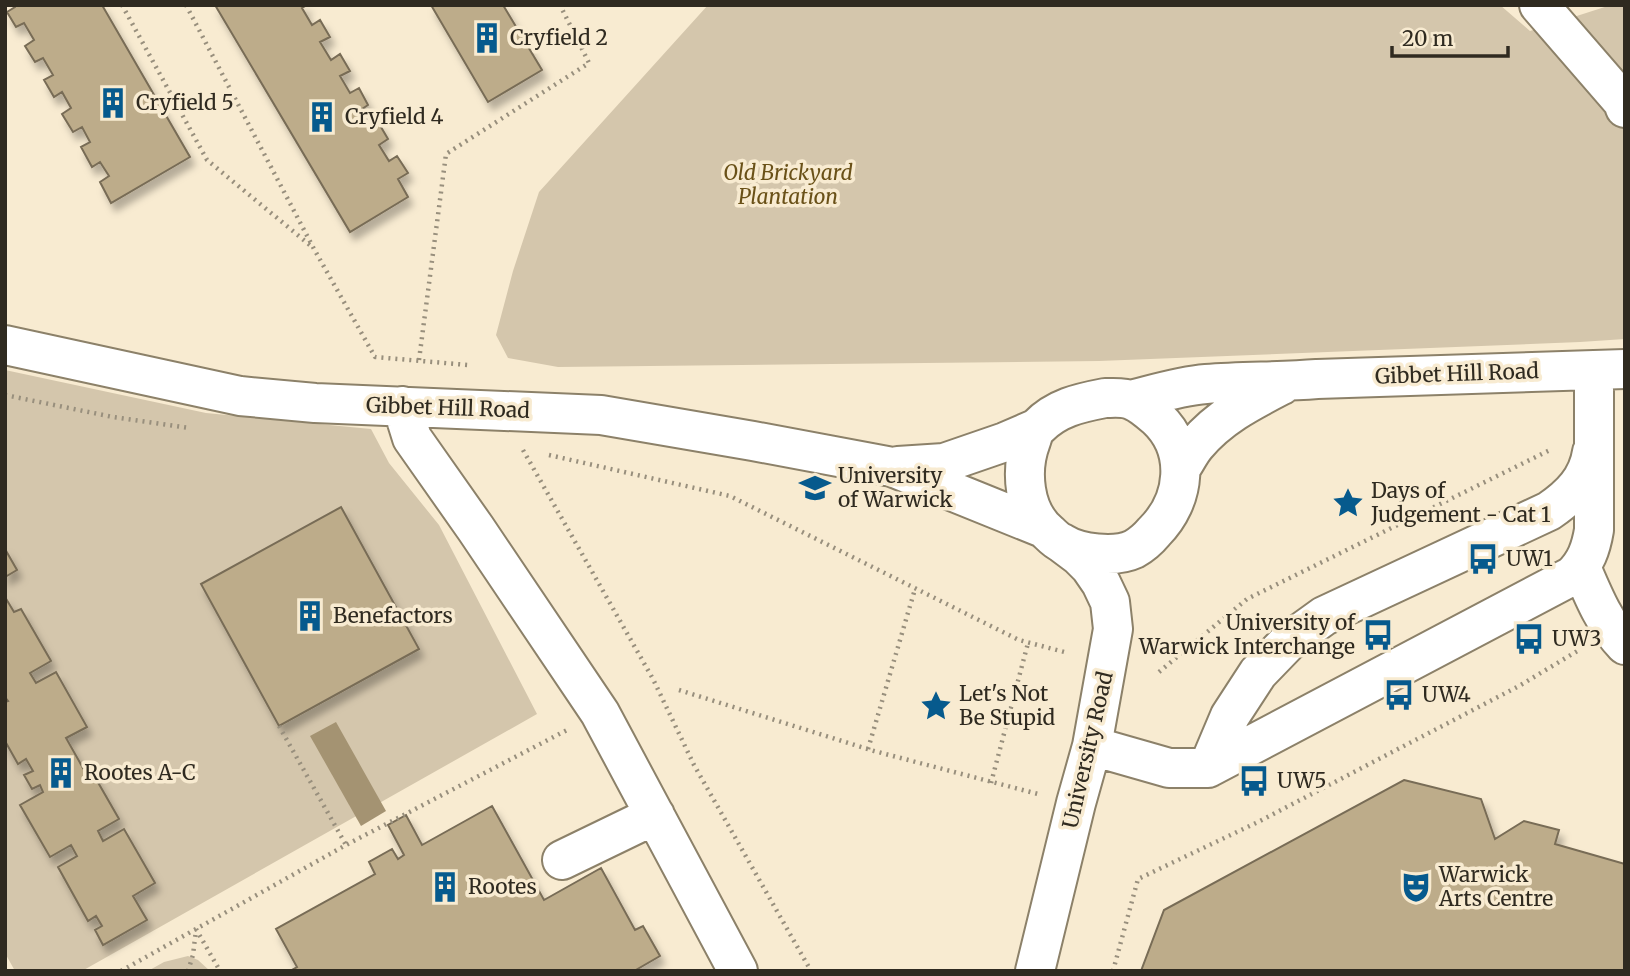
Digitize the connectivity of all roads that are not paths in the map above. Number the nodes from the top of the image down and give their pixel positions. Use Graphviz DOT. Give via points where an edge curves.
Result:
graph roads {
  1 [pos="1539,5"];
  2 [pos="1625,108"];
  3 [pos="5,345"];
  4 [pos="1609,370"];
  5 [pos="1290,381"];
  6 [pos="1131,400"];
  7 [pos="402,406"];
  8 [pos="1035,429"];
  9 [pos="1594,439"];
  10 [pos="892,467"];
  11 [pos="1181,468"];
  12 [pos="1053,536"];
  13 [pos="1581,567"];
  14 [pos="1619,638"];
  15 [pos="1092,746"];
  16 [pos="1208,768"];
  17 [pos="655,815"];
  18 [pos="562,860"];
  19 [pos="737,971"];
  20 [pos="1035,971"];
  1 -- 2 [label="street"];
  3 -- 7 [label="street, Gibbet Hill Road" via="240,396"];
  4 -- 5 [label="street, Gibbet Hill Road"];
  4 -- 9 [label="street"];
  5 -- 6 [label="street, Gibbet Hill Road" via="1189,386"];
  5 -- 11 [label="street, Gibbet Hill Road" via="1244,404 1217,424"];
  6 -- 8 [label="street" via="1080,402 1056,411"];
  6 -- 11 [label="street" via="1167,428"];
  7 -- 10 [label="street, Gibbet Hill Road" via="601,415"];
  7 -- 17 [label="street" via="412,438 600,713"];
  8 -- 10 [label="street, Gibbet Hill Road" via="944,463"];
  8 -- 12 [label="street" via="1024,476 1030,507"];
  9 -- 13 [label="street" via="1594,530"];
  9 -- 16 [label="street" via="1586,474 1556,506 1324,616 1288,642 1258,673 1230,716"];
  10 -- 12 [label="street, Gibbet Hill Road"];
  11 -- 12 [label="street" via="1173,507 1149,538 1133,549 1089,553"];
  12 -- 15 [label="street, University Road" via="1090,567 1110,602 1113,629"];
  13 -- 14 [label="street" via="1599,609"];
  13 -- 16 [label="street" via="1558,584"];
  15 -- 16 [label="street" via="1169,768"];
  15 -- 20 [label="street, University Road"];
  17 -- 18 [label="street"];
  17 -- 19 [label="street"];
}
